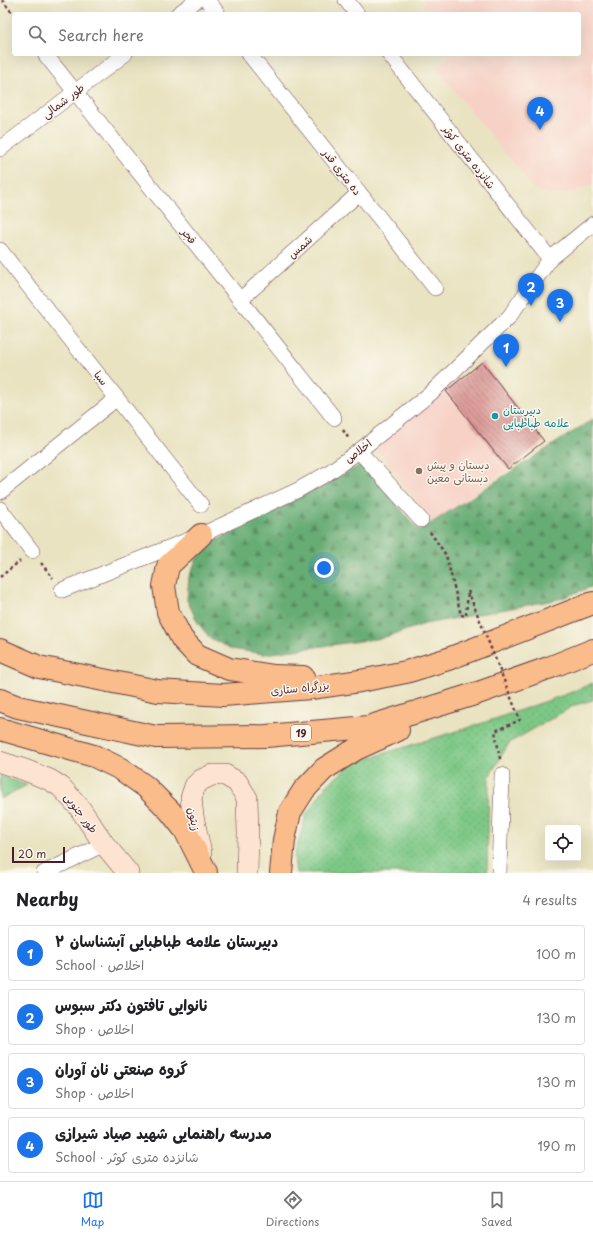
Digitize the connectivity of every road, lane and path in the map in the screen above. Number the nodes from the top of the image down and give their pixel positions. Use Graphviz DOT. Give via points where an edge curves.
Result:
graph roads {
  1 [pos="2,0"];
  2 [pos="197,0"];
  3 [pos="207,0"];
  4 [pos="346,0"];
  5 [pos="12,12"];
  6 [pos="181,12"];
  7 [pos="216,12"];
  8 [pos="355,12"];
  9 [pos="47,56"];
  10 [pos="122,56"];
  11 [pos="251,56"];
  12 [pos="391,56"];
  13 [pos="75,92"];
  14 [pos="0,149"];
  15 [pos="359,193"];
  16 [pos="593,224"];
  17 [pos="0,250"];
  18 [pos="550,259"];
  19 [pos="435,288"];
  20 [pos="240,300"];
  21 [pos="117,398"];
  22 [pos="334,418"];
  23 [pos="359,451"];
  24 [pos="0,492"];
  25 [pos="201,505"];
  26 [pos="0,509"];
  27 [pos="420,520"];
  28 [pos="201,535"];
  29 [pos="32,551"];
  30 [pos="62,590"];
  31 [pos="593,603"];
  32 [pos="0,638"];
  33 [pos="0,650"];
  34 [pos="593,650"];
  35 [pos="39,667"];
  36 [pos="360,681"];
  37 [pos="478,693"];
  38 [pos="0,700"];
  39 [pos="0,729"];
  40 [pos="0,762"];
  41 [pos="502,775"];
  42 [pos="104,844"];
  43 [pos="44,873"];
  44 [pos="128,873"];
  45 [pos="206,873"];
  46 [pos="247,873"];
  47 [pos="281,873"];
  48 [pos="499,873"];
  1 -- 5 [label="path"];
  2 -- 6 [label="street"];
  3 -- 7 [label="street"];
  4 -- 8 [label="street"];
  9 -- 13 [label="street, فجر"];
  10 -- 13 [label="street, طور شمالی"];
  11 -- 15 [label="street, ده متری قدر"];
  12 -- 18 [label="street, شانزده متری کوثر"];
  13 -- 14 [label="street, طور شمالی"];
  13 -- 20 [label="street, فجر"];
  15 -- 19 [label="street, ده متری قدر"];
  15 -- 20 [label="street, شمس"];
  16 -- 18 [label="street, اخلاص"];
  17 -- 21 [label="street, سبا"];
  18 -- 23 [label="street, اخلاص" via="509,317 431,393"];
  20 -- 22 [label="street, فجر"];
  21 -- 24 [label="street"];
  21 -- 25 [label="street, سبا"];
  22 -- 23 [label="path"];
  23 -- 27 [label="street"];
  23 -- 28 [label="street, اخلاص" via="298,490"];
  26 -- 29 [label="street"];
  27 -- 41 [label="path, bridge" via="446,555 461,615 466,616 468,591 520,720 495,732"];
  28 -- 30 [label="street, اخلاص"];
  28 -- 36 [label="highway" via="168,566 164,586 168,612 182,639 198,655 229,669 274,676"];
  31 -- 36 [label="highway, بزرگراه ستاری" via="448,659 406,672"];
  32 -- 35 [label="highway"];
  33 -- 35 [label="highway, بزرگراه ستاری"];
  34 -- 37 [label="highway, 19"];
  35 -- 36 [label="highway, بزرگراه ستاری" via="158,691 223,695"];
  37 -- 38 [label="highway, 19" via="368,727 266,736 156,737 18,707"];
  37 -- 47 [label="highway" via="356,749 324,769 304,790 290,812"];
  39 -- 45 [label="highway" via="94,756 121,769 146,787 170,811 185,830"];
  40 -- 42 [label="main road, طور جنوبی" via="62,787"];
  41 -- 48 [label="street"];
  42 -- 43 [label="street"];
  42 -- 44 [label="main road, طور جنوبی"];
  45 -- 46 [label="main road, زیتون" via="190,798 201,780 212,775 225,775 237,782 247,798"];
}
